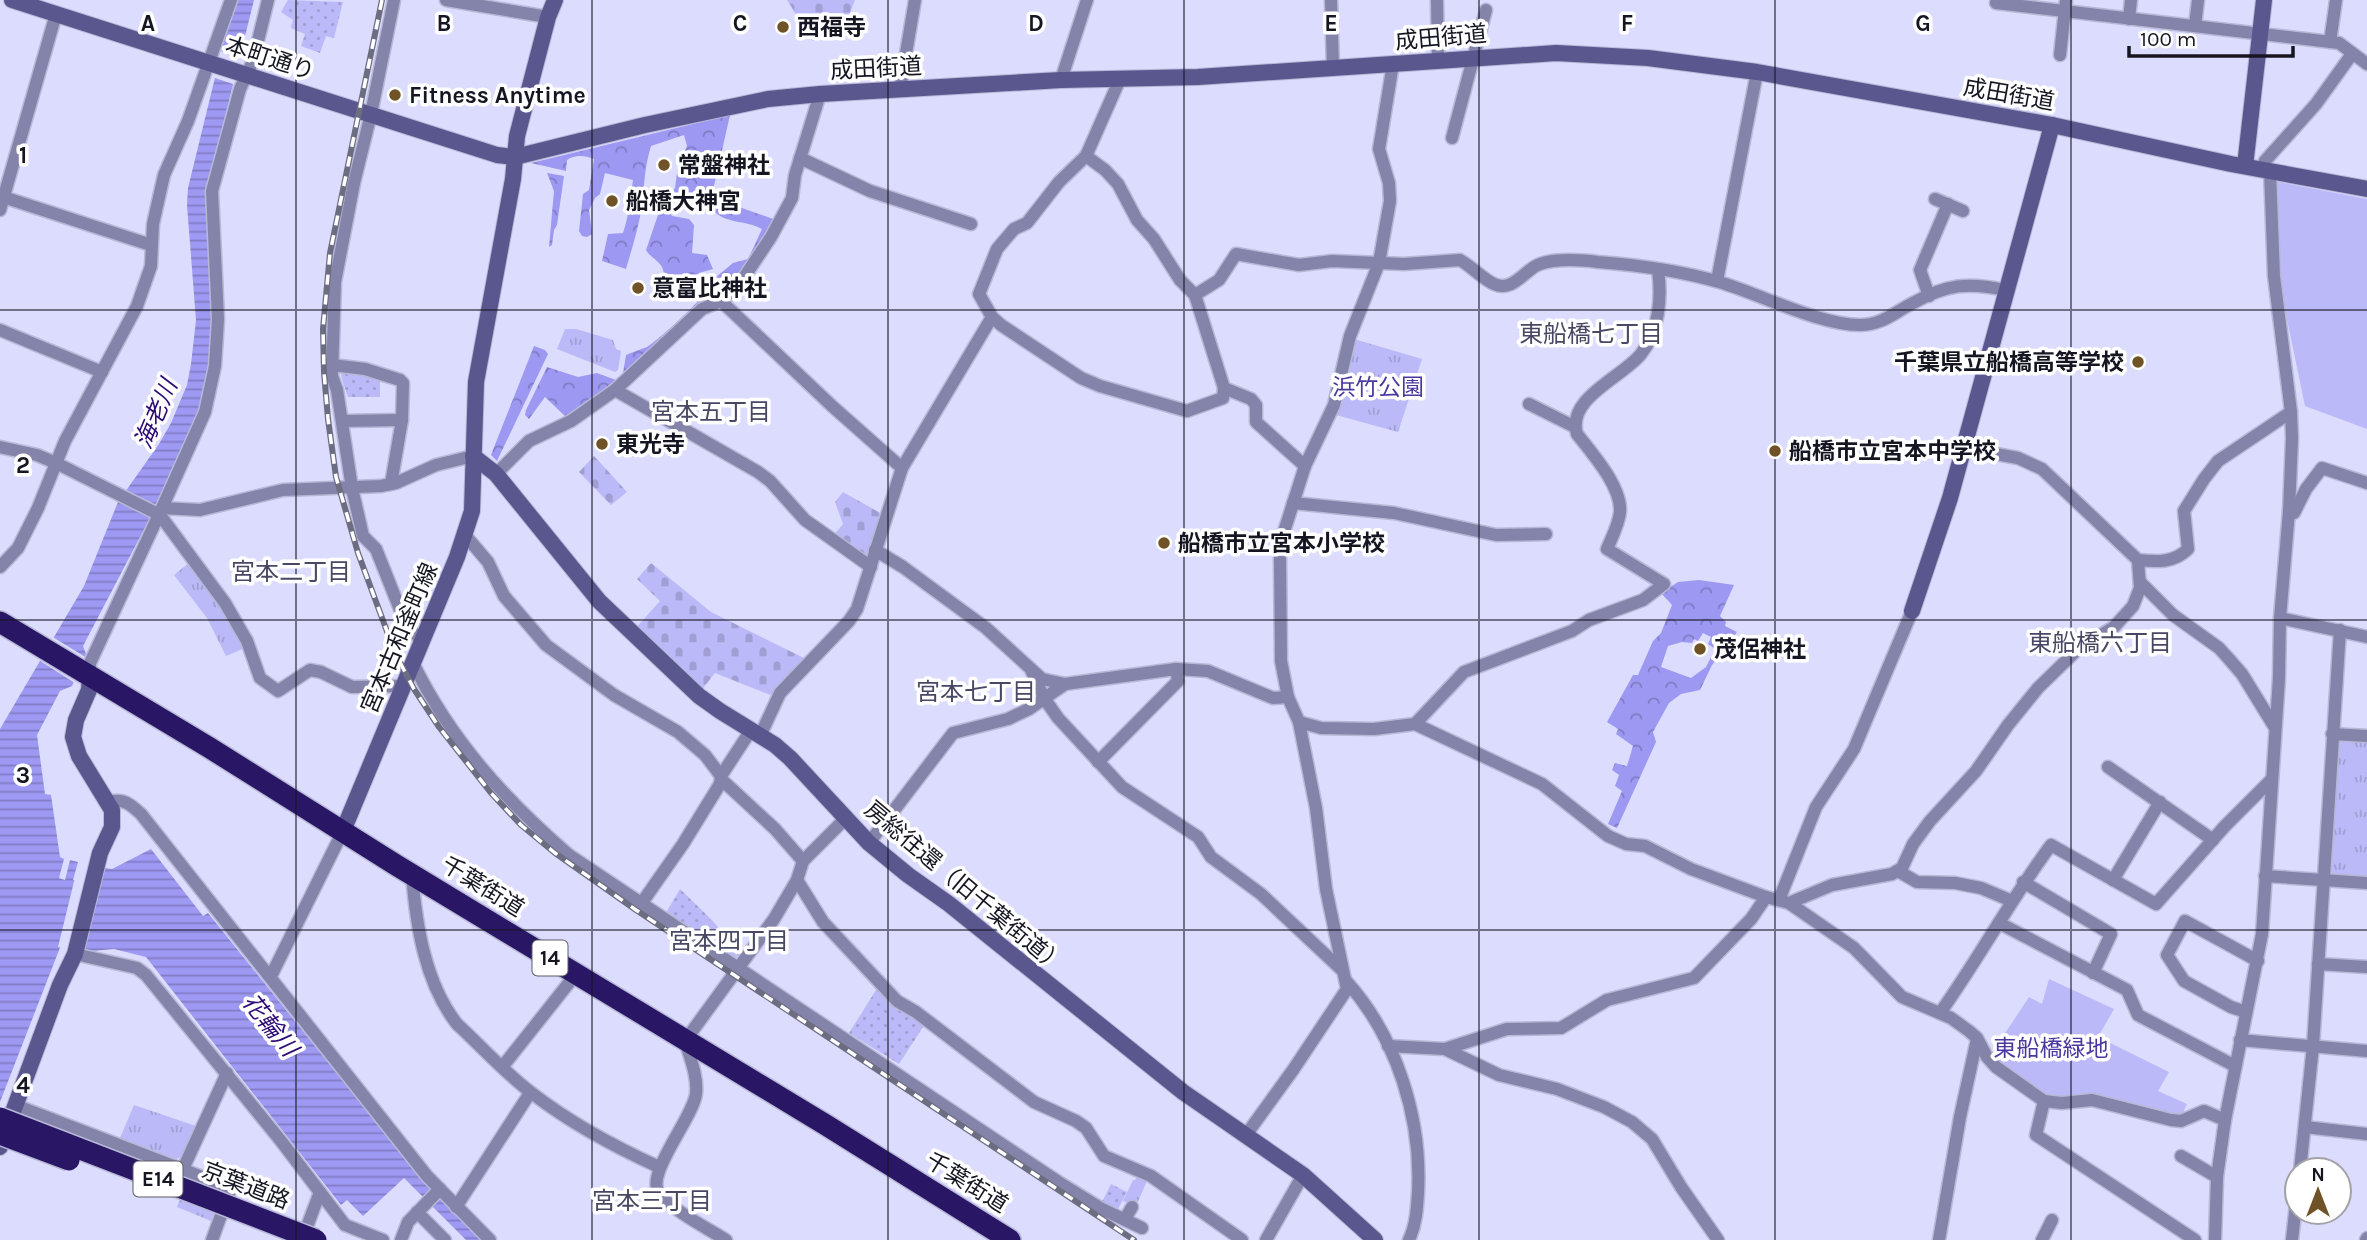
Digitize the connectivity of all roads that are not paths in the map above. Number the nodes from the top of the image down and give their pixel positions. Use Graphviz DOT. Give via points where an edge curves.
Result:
graph roads {
  1 [pos="12,0"];
  2 [pos="231,0"];
  3 [pos="268,0"];
  4 [pos="394,0"];
  5 [pos="446,0"];
  6 [pos="555,0"];
  7 [pos="915,0"];
  8 [pos="1087,0"];
  9 [pos="1331,0"];
  10 [pos="1437,0"];
  11 [pos="1997,0"];
  12 [pos="2131,0"];
  13 [pos="2198,0"];
  14 [pos="2264,0"];
  15 [pos="2336,0"];
  16 [pos="2066,6"];
  17 [pos="58,7"];
  18 [pos="1486,10"];
  19 [pos="548,17"];
  20 [pos="2129,19"];
  21 [pos="2195,26"];
  22 [pos="2260,35"];
  23 [pos="2330,42"];
  24 [pos="2352,54"];
  25 [pos="2060,55"];
  26 [pos="1472,58"];
  27 [pos="1438,60"];
  28 [pos="213,64"];
  29 [pos="1393,64"];
  30 [pos="2367,64"];
  31 [pos="1333,68"];
  32 [pos="1756,72"];
  33 [pos="243,74"];
  34 [pos="1120,79"];
  35 [pos="1061,80"];
  36 [pos="900,89"];
  37 [pos="820,94"];
  38 [pos="371,114"];
  39 [pos="2052,125"];
  40 [pos="1452,138"];
  41 [pos="1086,156"];
  42 [pos="515,157"];
  43 [pos="800,158"];
  44 [pos="2245,166"];
  45 [pos="2266,170"];
  46 [pos="2367,189"];
  47 [pos="1935,198"];
  48 [pos="1,201"];
  49 [pos="1948,204"];
  50 [pos="1963,211"];
  51 [pos="971,224"];
  52 [pos="151,245"];
  53 [pos="1379,263"];
  54 [pos="1658,270"];
  55 [pos="1717,281"];
  56 [pos="2005,290"];
  57 [pos="1195,295"];
  58 [pos="1929,296"];
  59 [pos="721,301"];
  60 [pos="992,317"];
  61 [pos="0,330"];
  62 [pos="332,365"];
  63 [pos="102,372"];
  64 [pos="1224,388"];
  65 [pos="615,390"];
  66 [pos="1529,404"];
  67 [pos="2291,412"];
  68 [pos="402,420"];
  69 [pos="342,421"];
  70 [pos="1575,427"];
  71 [pos="0,447"];
  72 [pos="1963,448"];
  73 [pos="473,456"];
  74 [pos="56,463"];
  75 [pos="1305,466"];
  76 [pos="902,468"];
  77 [pos="496,474"];
  78 [pos="2367,483"];
  79 [pos="391,484"];
  80 [pos="352,488"];
  81 [pos="1293,503"];
  82 [pos="2288,511"];
  83 [pos="158,512"];
  84 [pos="1546,534"];
  85 [pos="465,536"];
  86 [pos="876,550"];
  87 [pos="2138,560"];
  88 [pos="0,567"];
  89 [pos="871,568"];
  90 [pos="2140,582"];
  91 [pos="1912,611"];
  92 [pos="2280,618"];
  93 [pos="0,622"];
  94 [pos="2340,630"];
  95 [pos="2367,637"];
  96 [pos="422,640"];
  97 [pos="413,663"];
  98 [pos="1176,669"];
  99 [pos="87,670"];
  100 [pos="1032,671"];
  101 [pos="1065,684"];
  102 [pos="402,686"];
  103 [pos="1288,697"];
  104 [pos="1044,698"];
  105 [pos="1299,722"];
  106 [pos="1415,724"];
  107 [pos="2274,726"];
  108 [pos="755,733"];
  109 [pos="2332,734"];
  110 [pos="2367,736"];
  111 [pos="1098,762"];
  112 [pos="2108,767"];
  113 [pos="722,778"];
  114 [pos="2271,780"];
  115 [pos="108,802"];
  116 [pos="2160,802"];
  117 [pos="846,818"];
  118 [pos="343,831"];
  119 [pos="2213,840"];
  120 [pos="869,843"];
  121 [pos="803,861"];
  122 [pos="1898,871"];
  123 [pos="412,873"];
  124 [pos="2265,876"];
  125 [pos="2323,879"];
  126 [pos="797,880"];
  127 [pos="2113,880"];
  128 [pos="2023,882"];
  129 [pos="2367,883"];
  130 [pos="1778,900"];
  131 [pos="2012,901"];
  132 [pos="641,904"];
  133 [pos="1999,923"];
  134 [pos="72,951"];
  135 [pos="2258,961"];
  136 [pos="2318,964"];
  137 [pos="2367,967"];
  138 [pos="737,968"];
  139 [pos="2093,973"];
  140 [pos="576,974"];
  141 [pos="271,976"];
  142 [pos="1346,977"];
  143 [pos="2246,1012"];
  144 [pos="1940,1013"];
  145 [pos="1977,1038"];
  146 [pos="2240,1040"];
  147 [pos="685,1041"];
  148 [pos="1388,1046"];
  149 [pos="2313,1046"];
  150 [pos="1445,1049"];
  151 [pos="2367,1051"];
  152 [pos="503,1066"];
  153 [pos="2235,1066"];
  154 [pos="227,1073"];
  155 [pos="530,1093"];
  156 [pos="2044,1101"];
  157 [pos="8,1111"];
  158 [pos="2225,1120"];
  159 [pos="2305,1127"];
  160 [pos="0,1134"];
  161 [pos="2367,1134"];
  162 [pos="1246,1135"];
  163 [pos="0,1147"];
  164 [pos="2181,1156"];
  165 [pos="2302,1156"];
  166 [pos="659,1167"];
  167 [pos="183,1169"];
  168 [pos="1303,1175"];
  169 [pos="2217,1177"];
  170 [pos="438,1191"];
  171 [pos="320,1192"];
  172 [pos="457,1207"];
  173 [pos="1132,1207"];
  174 [pos="419,1210"];
  175 [pos="1125,1219"];
  176 [pos="2053,1220"];
  177 [pos="1142,1228"];
  178 [pos="212,1240"];
  179 [pos="276,1240"];
  180 [pos="302,1240"];
  181 [pos="316,1240"];
  182 [pos="383,1240"];
  183 [pos="401,1240"];
  184 [pos="445,1240"];
  185 [pos="491,1240"];
  186 [pos="726,1240"];
  187 [pos="1010,1240"];
  188 [pos="1242,1240"];
  189 [pos="1266,1240"];
  190 [pos="1375,1240"];
  191 [pos="1409,1240"];
  192 [pos="1718,1240"];
  193 [pos="1939,1240"];
  194 [pos="2042,1240"];
  195 [pos="2195,1240"];
  196 [pos="2214,1240"];
  197 [pos="2220,1240"];
  1 -- 17 [label="street, 本町通り"];
  2 -- 28 [label="street"];
  3 -- 33 [label="street" via="253,61"];
  4 -- 38 [label="street"];
  5 -- 19 [label="street"];
  6 -- 19 [label="street"];
  7 -- 36 [label="street"];
  8 -- 35 [label="street"];
  9 -- 31 [label="street"];
  10 -- 27 [label="street"];
  11 -- 16 [label="street"];
  12 -- 20 [label="street"];
  13 -- 21 [label="street"];
  14 -- 22 [label="street"];
  15 -- 23 [label="street"];
  16 -- 20 [label="street"];
  16 -- 25 [label="street"];
  17 -- 28 [label="street, 本町通り"];
  17 -- 48 [label="street"];
  18 -- 26 [label="street"];
  19 -- 42 [label="street"];
  20 -- 21 [label="street"];
  21 -- 22 [label="street"];
  22 -- 23 [label="street"];
  22 -- 44 [label="street"];
  23 -- 24 [label="street"];
  24 -- 30 [label="street"];
  24 -- 45 [label="street" via="2316,104 2265,161"];
  26 -- 27 [label="street, 成田街道"];
  26 -- 32 [label="street, 成田街道" via="1536,53 1613,55"];
  26 -- 40 [label="street"];
  27 -- 29 [label="street, 成田街道"];
  28 -- 33 [label="street, 本町通り"];
  28 -- 52 [label="street" via="163,175"];
  29 -- 31 [label="street, 成田街道"];
  29 -- 53 [label="street" via="1379,149 1390,201"];
  31 -- 34 [label="street, 成田街道"];
  32 -- 39 [label="street, 成田街道"];
  32 -- 55 [label="street"];
  33 -- 38 [label="street, 本町通り"];
  33 -- 83 [label="street" via="212,191 218,318 215,366 205,412"];
  34 -- 35 [label="street, 成田街道"];
  34 -- 41 [label="street"];
  35 -- 36 [label="street, 成田街道"];
  36 -- 37 [label="street, 成田街道"];
  37 -- 42 [label="street, 成田街道" via="734,106"];
  37 -- 43 [label="street"];
  38 -- 42 [label="street, 本町通り"];
  38 -- 62 [label="street" via="337,271"];
  39 -- 44 [label="street, 成田街道"];
  39 -- 56 [label="street"];
  41 -- 57 [label="street" via="1118,184 1137,220"];
  41 -- 60 [label="street" via="1027,223 1014,229 997,249 979,294"];
  42 -- 73 [label="street" via="475,382"];
  43 -- 51 [label="street" via="870,191"];
  43 -- 59 [label="street" via="792,198 780,223 741,282"];
  44 -- 45 [label="street, 成田街道"];
  45 -- 46 [label="street, 成田街道"];
  45 -- 67 [label="street"];
  47 -- 49 [label="street"];
  48 -- 52 [label="street"];
  49 -- 50 [label="street"];
  49 -- 58 [label="street" via="1920,270"];
  52 -- 63 [label="street" via="144,288"];
  53 -- 54 [label="street" via="1460,260 1503,286 1552,262"];
  53 -- 57 [label="street" via="1299,265 1236,254 1219,280"];
  53 -- 75 [label="street" via="1350,336 1334,405"];
  54 -- 55 [label="street"];
  54 -- 70 [label="street" via="1658,310 1647,346 1583,404"];
  55 -- 58 [label="street" via="1849,324 1880,322"];
  56 -- 58 [label="street" via="1966,285"];
  56 -- 72 [label="street"];
  57 -- 64 [label="street"];
  59 -- 65 [label="street" via="702,309"];
  59 -- 76 [label="street"];
  60 -- 64 [label="street" via="1100,386 1187,411 1223,398"];
  60 -- 76 [label="street"];
  61 -- 63 [label="street"];
  62 -- 68 [label="street" via="401,380"];
  62 -- 69 [label="street"];
  63 -- 74 [label="street"];
  64 -- 75 [label="street" via="1251,399 1256,405 1256,422"];
  65 -- 77 [label="street" via="571,421 529,442"];
  65 -- 89 [label="street" via="758,472 805,520"];
  66 -- 70 [label="street"];
  67 -- 82 [label="street"];
  67 -- 87 [label="street" via="2218,461 2204,479 2184,511 2188,549 2179,558"];
  68 -- 69 [label="street"];
  68 -- 79 [label="street"];
  69 -- 80 [label="street"];
  70 -- 106 [label="street" via="1619,500 1620,512 1607,549 1664,583 1643,600 1464,672"];
  71 -- 74 [label="street"];
  72 -- 87 [label="street" via="2018,458 2042,469"];
  72 -- 91 [label="street"];
  73 -- 77 [label="street, 房総往還（旧千葉街道）"];
  73 -- 79 [label="street"];
  73 -- 85 [label="street, 宮本古和釜町線" via="472,511"];
  74 -- 83 [label="street"];
  74 -- 88 [label="street" via="18,548"];
  75 -- 81 [label="street"];
  76 -- 86 [label="street"];
  77 -- 108 [label="street, 房総往還（旧千葉街道）" via="611,614 699,696"];
  78 -- 82 [label="street" via="2322,468 2294,513"];
  79 -- 80 [label="street"];
  80 -- 83 [label="street" via="282,490 200,510"];
  80 -- 96 [label="street" via="363,536 376,549 407,627"];
  81 -- 84 [label="street" via="1394,513 1496,534"];
  81 -- 103 [label="street" via="1280,557 1282,661"];
  82 -- 92 [label="street"];
  83 -- 99 [label="street"];
  83 -- 102 [label="street" via="225,603 247,641 260,678 278,691 310,670 352,687"];
  85 -- 96 [label="street, 宮本古和釜町線"];
  85 -- 113 [label="street" via="488,562 505,596 546,645 614,695 678,732 705,755"];
  86 -- 89 [label="street"];
  86 -- 100 [label="street" via="986,628"];
  87 -- 90 [label="street"];
  89 -- 108 [label="street" via="849,621 780,693"];
  90 -- 107 [label="street" via="2173,615 2219,648 2242,674"];
  90 -- 122 [label="street" via="2133,606 2114,627 2078,649 2038,688 1969,779 1930,821"];
  91 -- 130 [label="street" via="1854,749 1816,807"];
  92 -- 94 [label="street"];
  92 -- 107 [label="street"];
  93 -- 99 [label="highway, 千葉街道 / 14"];
  94 -- 95 [label="street"];
  94 -- 109 [label="street"];
  96 -- 97 [label="street, 宮本古和釜町線"];
  97 -- 102 [label="street, 宮本古和釜町線"];
  97 -- 132 [label="street" via="444,719 497,787 569,855"];
  98 -- 101 [label="street"];
  98 -- 103 [label="street" via="1208,671 1273,698"];
  98 -- 111 [label="street" via="1178,681"];
  99 -- 115 [label="street" via="89,690 73,737 79,756"];
  99 -- 118 [label="highway, 千葉街道 / 14"];
  100 -- 101 [label="street" via="1042,679"];
  100 -- 104 [label="street"];
  101 -- 104 [label="street"];
  102 -- 118 [label="street, 宮本古和釜町線"];
  103 -- 105 [label="street"];
  104 -- 111 [label="street"];
  104 -- 120 [label="street" via="1008,719 953,733"];
  105 -- 106 [label="street" via="1361,729"];
  105 -- 142 [label="street" via="1326,889"];
  106 -- 130 [label="street" via="1542,784 1608,836"];
  107 -- 114 [label="street"];
  108 -- 113 [label="street"];
  108 -- 117 [label="street, 房総往還（旧千葉街道）" via="790,758"];
  109 -- 110 [label="street"];
  109 -- 125 [label="street"];
  111 -- 142 [label="street" via="1122,787 1198,837 1211,856 1271,902"];
  112 -- 116 [label="street"];
  113 -- 121 [label="street"];
  113 -- 132 [label="street"];
  114 -- 119 [label="street"];
  114 -- 124 [label="street"];
  115 -- 134 [label="street" via="112,827 93,850"];
  115 -- 141 [label="street" via="127,802 141,814"];
  116 -- 119 [label="street"];
  116 -- 127 [label="street"];
  117 -- 120 [label="street, 房総往還（旧千葉街道）"];
  117 -- 121 [label="street"];
  118 -- 123 [label="highway, 千葉街道 / 14"];
  118 -- 141 [label="street"];
  119 -- 127 [label="street" via="2156,904"];
  120 -- 162 [label="street, 房総往還（旧千葉街道）" via="1183,1092"];
  121 -- 126 [label="street"];
  122 -- 130 [label="street"];
  122 -- 131 [label="street" via="1917,882 1981,888"];
  123 -- 140 [label="highway, 千葉街道 / 14"];
  123 -- 152 [label="street" via="430,975 449,1014"];
  124 -- 125 [label="street"];
  124 -- 135 [label="street"];
  125 -- 129 [label="street"];
  125 -- 136 [label="street"];
  126 -- 138 [label="street"];
  126 -- 188 [label="street" via="823,922 897,1001 1034,1102 1086,1128 1104,1156 1152,1177"];
  127 -- 128 [label="street" via="2051,845"];
  128 -- 131 [label="street"];
  128 -- 139 [label="street" via="2111,934"];
  130 -- 144 [label="street" via="1854,948 1902,997"];
  130 -- 150 [label="street" via="1751,919 1695,978 1607,1000 1561,1028 1507,1029"];
  131 -- 133 [label="street"];
  132 -- 138 [label="street"];
  133 -- 139 [label="street"];
  133 -- 144 [label="street"];
  134 -- 154 [label="street" via="137,968 146,975"];
  134 -- 157 [label="street"];
  135 -- 143 [label="street"];
  135 -- 143 [label="street" via="2185,921 2167,955 2184,981"];
  136 -- 137 [label="street"];
  136 -- 149 [label="street"];
  138 -- 147 [label="street"];
  138 -- 175 [label="street" via="1060,1183"];
  139 -- 153 [label="street" via="2127,990 2138,1015"];
  140 -- 147 [label="highway, 千葉街道 / 14"];
  140 -- 152 [label="street"];
  141 -- 170 [label="street"];
  142 -- 148 [label="street"];
  142 -- 162 [label="street" via="1345,994"];
  143 -- 146 [label="street"];
  144 -- 145 [label="street"];
  145 -- 156 [label="street" via="1996,1067"];
  145 -- 193 [label="street"];
  146 -- 149 [label="street"];
  146 -- 153 [label="street"];
  147 -- 166 [label="street" via="696,1094 690,1115"];
  147 -- 187 [label="highway, 千葉街道 / 14"];
  148 -- 150 [label="street"];
  148 -- 191 [label="street" via="1414,1120 1418,1148 1417,1213"];
  149 -- 151 [label="street"];
  149 -- 159 [label="street"];
  150 -- 192 [label="street" via="1499,1074 1604,1107 1632,1122 1652,1139"];
  152 -- 155 [label="street"];
  153 -- 158 [label="street"];
  154 -- 167 [label="street"];
  154 -- 171 [label="street"];
  155 -- 166 [label="street" via="619,1149"];
  155 -- 172 [label="street"];
  156 -- 158 [label="street" via="2092,1100 2180,1121 2204,1111"];
  156 -- 195 [label="street" via="2036,1135"];
  157 -- 163 [label="street"];
  157 -- 167 [label="street"];
  157 -- 181 [label="highway, 京葉道路 / E14, bridge"];
  158 -- 169 [label="street"];
  159 -- 161 [label="street"];
  159 -- 165 [label="street"];
  160 -- 179 [label="highway, 京葉道路 / E14, bridge"];
  162 -- 168 [label="street, 房総往還（旧千葉街道）"];
  164 -- 169 [label="street"];
  166 -- 186 [label="street" via="658,1192"];
  167 -- 178 [label="street" via="231,1188"];
  168 -- 189 [label="street"];
  168 -- 190 [label="street, 房総往還（旧千葉街道）"];
  169 -- 196 [label="street"];
  170 -- 172 [label="street"];
  170 -- 174 [label="street"];
  171 -- 180 [label="street"];
  171 -- 182 [label="street" via="345,1225"];
  172 -- 185 [label="street"];
  173 -- 175 [label="street"];
  174 -- 183 [label="street"];
  174 -- 184 [label="street"];
  175 -- 177 [label="street"];
  176 -- 194 [label="street"];
  196 -- 197 [label="street"];
}
